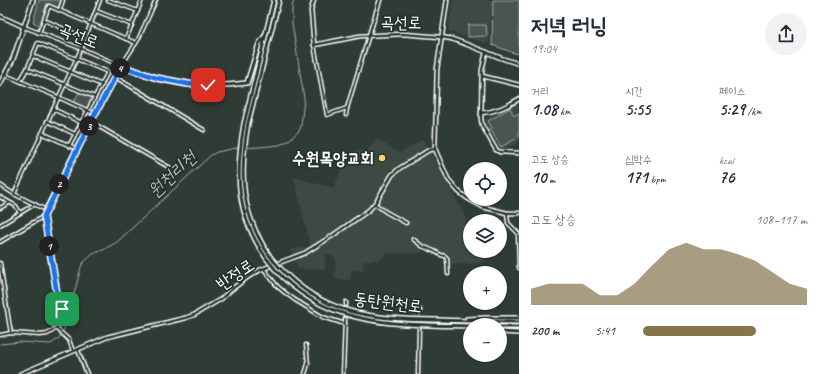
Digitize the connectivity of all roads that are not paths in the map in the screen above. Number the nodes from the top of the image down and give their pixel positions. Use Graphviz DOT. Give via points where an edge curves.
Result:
graph roads {
  1 [pos="33,0"];
  2 [pos="63,0"];
  3 [pos="100,0"];
  4 [pos="108,0"];
  5 [pos="142,0"];
  6 [pos="156,0"];
  7 [pos="274,0"];
  8 [pos="279,0"];
  9 [pos="314,0"];
  10 [pos="380,0"];
  11 [pos="447,0"];
  12 [pos="60,11"];
  13 [pos="96,11"];
  14 [pos="138,11"];
  15 [pos="0,16"];
  16 [pos="44,20"];
  17 [pos="91,24"];
  18 [pos="132,25"];
  19 [pos="24,26"];
  20 [pos="39,32"];
  21 [pos="369,35"];
  22 [pos="265,36"];
  23 [pos="441,37"];
  24 [pos="86,38"];
  25 [pos="126,39"];
  26 [pos="136,44"];
  27 [pos="314,45"];
  28 [pos="81,49"];
  29 [pos="486,52"];
  30 [pos="33,56"];
  31 [pos="76,59"];
  32 [pos="519,64"];
  33 [pos="121,66"];
  34 [pos="27,69"];
  35 [pos="70,72"];
  36 [pos="5,75"];
  37 [pos="482,76"];
  38 [pos="115,77"];
  39 [pos="20,82"];
  40 [pos="0,84"];
  41 [pos="64,85"];
  42 [pos="102,85"];
  43 [pos="519,85"];
  44 [pos="58,97"];
  45 [pos="95,97"];
  46 [pos="519,99"];
  47 [pos="347,108"];
  48 [pos="53,109"];
  49 [pos="88,110"];
  50 [pos="481,113"];
  51 [pos="95,114"];
  52 [pos="346,114"];
  53 [pos="47,121"];
  54 [pos="91,122"];
  55 [pos="82,123"];
  56 [pos="246,124"];
  57 [pos="204,130"];
  58 [pos="42,133"];
  59 [pos="76,134"];
  60 [pos="69,146"];
  61 [pos="77,149"];
  62 [pos="435,150"];
  63 [pos="519,153"];
  64 [pos="172,169"];
  65 [pos="0,185"];
  66 [pos="14,194"];
  67 [pos="0,197"];
  68 [pos="10,203"];
  69 [pos="35,204"];
  70 [pos="374,204"];
  71 [pos="0,208"];
  72 [pos="46,210"];
  73 [pos="20,213"];
  74 [pos="507,213"];
  75 [pos="519,213"];
  76 [pos="44,216"];
  77 [pos="406,223"];
  78 [pos="0,225"];
  79 [pos="412,239"];
  80 [pos="0,242"];
  81 [pos="0,263"];
  82 [pos="519,268"];
  83 [pos="264,269"];
  84 [pos="448,274"];
  85 [pos="519,318"];
  86 [pos="345,319"];
  87 [pos="455,321"];
  88 [pos="519,322"];
  89 [pos="346,324"];
  90 [pos="463,326"];
  91 [pos="507,326"];
  92 [pos="519,327"];
  93 [pos="57,328"];
  94 [pos="419,328"];
  95 [pos="507,332"];
  96 [pos="11,333"];
  97 [pos="519,333"];
  98 [pos="0,335"];
  99 [pos="306,345"];
  100 [pos="78,350"];
  101 [pos="73,351"];
  102 [pos="20,374"];
  103 [pos="87,374"];
  104 [pos="305,374"];
  105 [pos="344,374"];
  106 [pos="418,374"];
  1 -- 19 [label="main road"];
  2 -- 12 [label="street"];
  3 -- 13 [label="street"];
  4 -- 14 [label="street"];
  5 -- 14 [label="street"];
  6 -- 26 [label="street"];
  7 -- 22 [label="main road"];
  8 -- 56 [label="main road"];
  9 -- 27 [label="street" via="311,10"];
  10 -- 21 [label="street"];
  11 -- 23 [label="street"];
  12 -- 16 [label="street, 곡선로" via="49,6"];
  12 -- 17 [label="street"];
  13 -- 17 [label="street"];
  13 -- 18 [label="street"];
  14 -- 18 [label="street"];
  15 -- 19 [label="street, 곡선로"];
  16 -- 20 [label="street, 곡선로"];
  16 -- 24 [label="street"];
  17 -- 24 [label="street"];
  17 -- 25 [label="street"];
  18 -- 25 [label="street"];
  19 -- 20 [label="street, 곡선로"];
  19 -- 36 [label="main road"];
  20 -- 28 [label="street, 곡선로"];
  21 -- 23 [label="street, 곡선로"];
  21 -- 27 [label="street, 곡선로"];
  21 -- 47 [label="street"];
  22 -- 33 [label="main road, 곡선로" via="259,44 247,83 188,84 157,78"];
  22 -- 56 [label="main road"];
  23 -- 29 [label="street, 곡선로"];
  23 -- 62 [label="street" via="437,69"];
  24 -- 28 [label="street"];
  25 -- 26 [label="street"];
  26 -- 33 [label="street"];
  27 -- 47 [label="street" via="327,115"];
  28 -- 31 [label="street"];
  28 -- 33 [label="street, 곡선로"];
  29 -- 32 [label="street, 곡선로"];
  29 -- 37 [label="street"];
  30 -- 31 [label="street" via="38,44"];
  30 -- 34 [label="street"];
  30 -- 35 [label="street"];
  31 -- 35 [label="street"];
  31 -- 42 [label="street" via="108,72"];
  33 -- 38 [label="street"];
  34 -- 39 [label="street"];
  34 -- 41 [label="street"];
  35 -- 41 [label="street"];
  35 -- 42 [label="street"];
  36 -- 39 [label="street"];
  36 -- 40 [label="main road"];
  37 -- 43 [label="street"];
  37 -- 50 [label="street"];
  38 -- 51 [label="street"];
  38 -- 57 [label="street"];
  39 -- 44 [label="street"];
  41 -- 44 [label="street"];
  41 -- 45 [label="street"];
  42 -- 45 [label="street"];
  44 -- 48 [label="street"];
  44 -- 49 [label="street"];
  45 -- 49 [label="street"];
  46 -- 50 [label="street" via="496,111"];
  47 -- 52 [label="street"];
  48 -- 53 [label="street"];
  48 -- 55 [label="street"];
  49 -- 51 [label="street"];
  49 -- 55 [label="street"];
  50 -- 63 [label="street" via="482,125 496,150"];
  51 -- 54 [label="street"];
  53 -- 58 [label="street"];
  53 -- 59 [label="street"];
  54 -- 61 [label="street"];
  54 -- 64 [label="street"];
  55 -- 59 [label="street"];
  56 -- 87 [label="main road, 동탄원천로, bridge" via="243,169 248,212 261,243 271,258 294,282 313,296 352,312 394,319"];
  56 -- 90 [label="main road, 동탄원천로, bridge" via="241,143 239,169 244,212 257,243 267,260 282,277 310,299 348,316 395,323"];
  58 -- 60 [label="street"];
  58 -- 66 [label="street"];
  59 -- 60 [label="street"];
  60 -- 61 [label="street"];
  61 -- 72 [label="street"];
  62 -- 70 [label="street, 반정로" via="429,150 400,168"];
  62 -- 74 [label="street" via="448,179 458,191 483,207"];
  65 -- 66 [label="street"];
  66 -- 69 [label="street"];
  67 -- 68 [label="street"];
  68 -- 71 [label="street"];
  68 -- 73 [label="street" via="16,206"];
  69 -- 72 [label="street"];
  69 -- 73 [label="street"];
  70 -- 77 [label="street"];
  70 -- 83 [label="street, 반정로" via="357,219 305,253"];
  72 -- 76 [label="street"];
  73 -- 78 [label="street"];
  74 -- 75 [label="street"];
  74 -- 82 [label="street" via="508,223 518,232"];
  76 -- 80 [label="street"];
  76 -- 93 [label="street" via="58,299 62,309"];
  79 -- 84 [label="street" via="445,256"];
  81 -- 96 [label="street"];
  83 -- 89 [label="street" via="277,286 295,300 323,317"];
  83 -- 100 [label="street, 반정로" via="194,315 107,337"];
  85 -- 87 [label="main road"];
  86 -- 89 [label="street"];
  87 -- 88 [label="main road, 동탄원천로"];
  89 -- 105 [label="street"];
  91 -- 92 [label="main road"];
  93 -- 96 [label="street" via="48,334 40,335"];
  93 -- 101 [label="street" via="67,338"];
  94 -- 106 [label="street"];
  95 -- 97 [label="main road"];
  96 -- 98 [label="street"];
  99 -- 104 [label="street" via="308,364"];
  100 -- 101 [label="street, 반정로"];
  100 -- 103 [label="street"];
  101 -- 102 [label="street, 반정로"];
}
